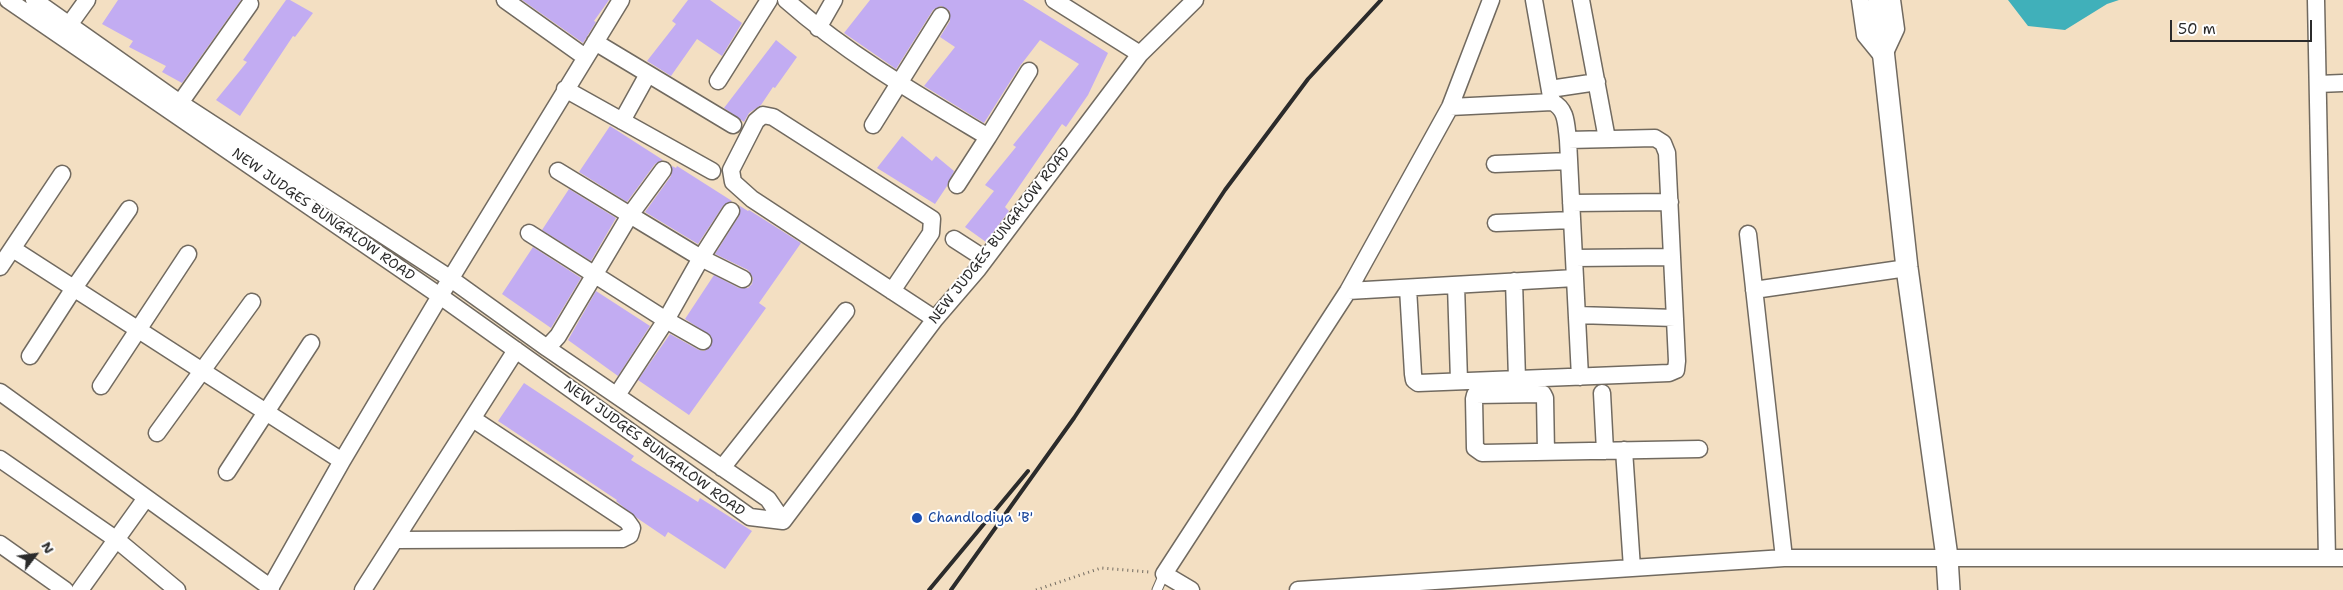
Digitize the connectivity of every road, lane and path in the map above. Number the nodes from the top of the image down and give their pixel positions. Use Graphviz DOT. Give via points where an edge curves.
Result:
graph roads {
  1 [pos="8,0"];
  2 [pos="34,0"];
  3 [pos="87,0"];
  4 [pos="505,0"];
  5 [pos="621,0"];
  6 [pos="769,0"];
  7 [pos="786,0"];
  8 [pos="834,0"];
  9 [pos="1054,0"];
  10 [pos="1195,0"];
  11 [pos="1491,0"];
  12 [pos="1534,0"];
  13 [pos="1581,0"];
  14 [pos="1591,0"];
  15 [pos="2316,0"];
  16 [pos="1876,1"];
  17 [pos="250,4"];
  18 [pos="941,16"];
  19 [pos="70,25"];
  20 [pos="818,28"];
  21 [pos="595,42"];
  22 [pos="1140,54"];
  23 [pos="585,57"];
  24 [pos="1029,70"];
  25 [pos="648,74"];
  26 [pos="1601,77"];
  27 [pos="718,81"];
  28 [pos="2343,83"];
  29 [pos="899,84"];
  30 [pos="2318,84"];
  31 [pos="565,90"];
  32 [pos="1551,96"];
  33 [pos="180,102"];
  34 [pos="1450,107"];
  35 [pos="622,121"];
  36 [pos="873,124"];
  37 [pos="733,125"];
  38 [pos="988,137"];
  39 [pos="1607,139"];
  40 [pos="1568,140"];
  41 [pos="1569,161"];
  42 [pos="1495,164"];
  43 [pos="664,170"];
  44 [pos="712,170"];
  45 [pos="558,171"];
  46 [pos="62,174"];
  47 [pos="957,185"];
  48 [pos="1670,202"];
  49 [pos="1571,203"];
  50 [pos="129,209"];
  51 [pos="731,210"];
  52 [pos="630,215"];
  53 [pos="1572,220"];
  54 [pos="1496,223"];
  55 [pos="529,233"];
  56 [pos="1748,234"];
  57 [pos="954,239"];
  58 [pos="13,249"];
  59 [pos="188,254"];
  60 [pos="1672,257"];
  61 [pos="701,258"];
  62 [pos="1574,258"];
  63 [pos="986,259"];
  64 [pos="0,268"];
  65 [pos="1907,268"];
  66 [pos="596,274"];
  67 [pos="1574,278"];
  68 [pos="451,279"];
  69 [pos="743,279"];
  70 [pos="1514,281"];
  71 [pos="1456,285"];
  72 [pos="74,288"];
  73 [pos="1408,288"];
  74 [pos="1754,290"];
  75 [pos="892,291"];
  76 [pos="1348,291"];
  77 [pos="440,296"];
  78 [pos="252,302"];
  79 [pos="846,311"];
  80 [pos="1577,315"];
  81 [pos="1676,318"];
  82 [pos="666,320"];
  83 [pos="935,320"];
  84 [pos="139,330"];
  85 [pos="703,341"];
  86 [pos="311,343"];
  87 [pos="546,348"];
  88 [pos="516,350"];
  89 [pos="30,356"];
  90 [pos="201,370"];
  91 [pos="1580,377"];
  92 [pos="1517,379"];
  93 [pos="1459,381"];
  94 [pos="101,386"];
  95 [pos="0,392"];
  96 [pos="1602,393"];
  97 [pos="617,395"];
  98 [pos="266,412"];
  99 [pos="473,419"];
  100 [pos="157,433"];
  101 [pos="1700,449"];
  102 [pos="1624,450"];
  103 [pos="1604,451"];
  104 [pos="1546,452"];
  105 [pos="0,459"];
  106 [pos="342,461"];
  107 [pos="722,468"];
  108 [pos="227,472"];
  109 [pos="146,498"];
  110 [pos="784,521"];
  111 [pos="117,540"];
  112 [pos="395,540"];
  113 [pos="0,544"];
  114 [pos="1947,557"];
  115 [pos="1784,558"];
  116 [pos="2326,558"];
  117 [pos="2343,558"];
  118 [pos="1632,568"];
  119 [pos="1164,574"];
  120 [pos="270,589"];
  121 [pos="65,590"];
  122 [pos="80,590"];
  123 [pos="177,590"];
  124 [pos="363,590"];
  125 [pos="1036,590"];
  126 [pos="1157,590"];
  127 [pos="1191,590"];
  128 [pos="1298,590"];
  129 [pos="1949,590"];
  1 -- 77 [label="street, NEW JUDGES BUNGALOW ROAD"];
  2 -- 19 [label="street"];
  3 -- 19 [label="street"];
  4 -- 23 [label="street"];
  5 -- 21 [label="street"];
  6 -- 27 [label="street"];
  7 -- 20 [label="street"];
  8 -- 20 [label="street"];
  9 -- 22 [label="street"];
  10 -- 22 [label="street, NEW JUDGES BUNGALOW ROAD"];
  11 -- 34 [label="street"];
  12 -- 32 [label="street"];
  13 -- 26 [label="street"];
  14 -- 26 [label="street"];
  15 -- 30 [label="street"];
  16 -- 65 [label="street"];
  17 -- 33 [label="street"];
  18 -- 29 [label="street"];
  19 -- 33 [label="street"];
  20 -- 29 [label="street"];
  21 -- 23 [label="street"];
  21 -- 25 [label="street"];
  22 -- 63 [label="street, NEW JUDGES BUNGALOW ROAD"];
  23 -- 31 [label="street"];
  24 -- 38 [label="street"];
  25 -- 35 [label="street"];
  25 -- 37 [label="street"];
  26 -- 32 [label="street"];
  26 -- 39 [label="street"];
  28 -- 30 [label="street"];
  29 -- 36 [label="street"];
  29 -- 38 [label="street"];
  30 -- 116 [label="street"];
  31 -- 35 [label="street"];
  31 -- 68 [label="street"];
  32 -- 34 [label="street"];
  32 -- 40 [label="street" via="1565,115"];
  33 -- 68 [label="street"];
  34 -- 76 [label="street"];
  35 -- 44 [label="street"];
  38 -- 47 [label="street"];
  39 -- 40 [label="street"];
  39 -- 48 [label="street" via="1655,138 1663,143 1668,153"];
  40 -- 41 [label="street"];
  41 -- 42 [label="street"];
  41 -- 49 [label="street"];
  43 -- 52 [label="street"];
  45 -- 52 [label="street"];
  46 -- 58 [label="street"];
  48 -- 49 [label="street"];
  48 -- 60 [label="street"];
  49 -- 53 [label="street"];
  50 -- 72 [label="street"];
  51 -- 61 [label="street"];
  52 -- 61 [label="street"];
  52 -- 66 [label="street"];
  53 -- 54 [label="street"];
  53 -- 62 [label="street"];
  55 -- 66 [label="street"];
  56 -- 74 [label="street"];
  57 -- 63 [label="street"];
  58 -- 64 [label="street"];
  58 -- 72 [label="street"];
  59 -- 84 [label="street"];
  60 -- 62 [label="street"];
  60 -- 81 [label="street"];
  61 -- 69 [label="street"];
  61 -- 82 [label="street"];
  62 -- 67 [label="street"];
  63 -- 83 [label="street, NEW JUDGES BUNGALOW ROAD"];
  65 -- 74 [label="street"];
  65 -- 114 [label="street"];
  66 -- 82 [label="street"];
  66 -- 87 [label="street" via="558,336"];
  67 -- 70 [label="street"];
  67 -- 80 [label="street"];
  68 -- 77 [label="street"];
  68 -- 87 [label="street"];
  70 -- 71 [label="street"];
  70 -- 92 [label="street"];
  71 -- 73 [label="street"];
  71 -- 93 [label="street"];
  72 -- 84 [label="street"];
  72 -- 89 [label="street"];
  73 -- 76 [label="street"];
  73 -- 93 [label="street" via="1414,380 1418,383"];
  74 -- 115 [label="street"];
  75 -- 75 [label="street" via="930,233 932,219 773,117 763,115 756,121 732,170 733,182 752,199"];
  75 -- 83 [label="street"];
  76 -- 119 [label="street"];
  77 -- 88 [label="street, NEW JUDGES BUNGALOW ROAD"];
  77 -- 106 [label="street"];
  78 -- 90 [label="street"];
  79 -- 107 [label="street"];
  80 -- 81 [label="street"];
  80 -- 91 [label="street"];
  81 -- 91 [label="street" via="1676,370"];
  82 -- 85 [label="street"];
  82 -- 97 [label="street"];
  83 -- 110 [label="street, NEW JUDGES BUNGALOW ROAD"];
  84 -- 90 [label="street"];
  84 -- 94 [label="street"];
  86 -- 98 [label="street"];
  87 -- 97 [label="street"];
  88 -- 99 [label="street"];
  88 -- 110 [label="street, NEW JUDGES BUNGALOW ROAD" via="750,517"];
  90 -- 98 [label="street"];
  90 -- 100 [label="street"];
  91 -- 92 [label="street"];
  92 -- 93 [label="street"];
  95 -- 109 [label="street"];
  96 -- 103 [label="street"];
  97 -- 107 [label="street"];
  98 -- 106 [label="street"];
  98 -- 108 [label="street"];
  99 -- 112 [label="street"];
  99 -- 112 [label="street" via="627,521 632,528 630,534 622,539"];
  101 -- 102 [label="street"];
  102 -- 103 [label="street"];
  102 -- 118 [label="street"];
  103 -- 104 [label="street"];
  104 -- 104 [label="street" via="1478,452 1475,448 1476,395 1543,394"];
  105 -- 111 [label="street"];
  106 -- 120 [label="street"];
  107 -- 110 [label="street" via="768,499"];
  109 -- 111 [label="street"];
  109 -- 120 [label="street"];
  111 -- 122 [label="street"];
  111 -- 123 [label="street"];
  112 -- 124 [label="street"];
  113 -- 121 [label="street"];
  114 -- 115 [label="street"];
  114 -- 116 [label="street"];
  114 -- 129 [label="street"];
  115 -- 118 [label="street"];
  116 -- 117 [label="street"];
  118 -- 128 [label="street"];
  119 -- 125 [label="path" via="1101,568"];
  119 -- 126 [label="lane"];
  119 -- 127 [label="street"];
}
